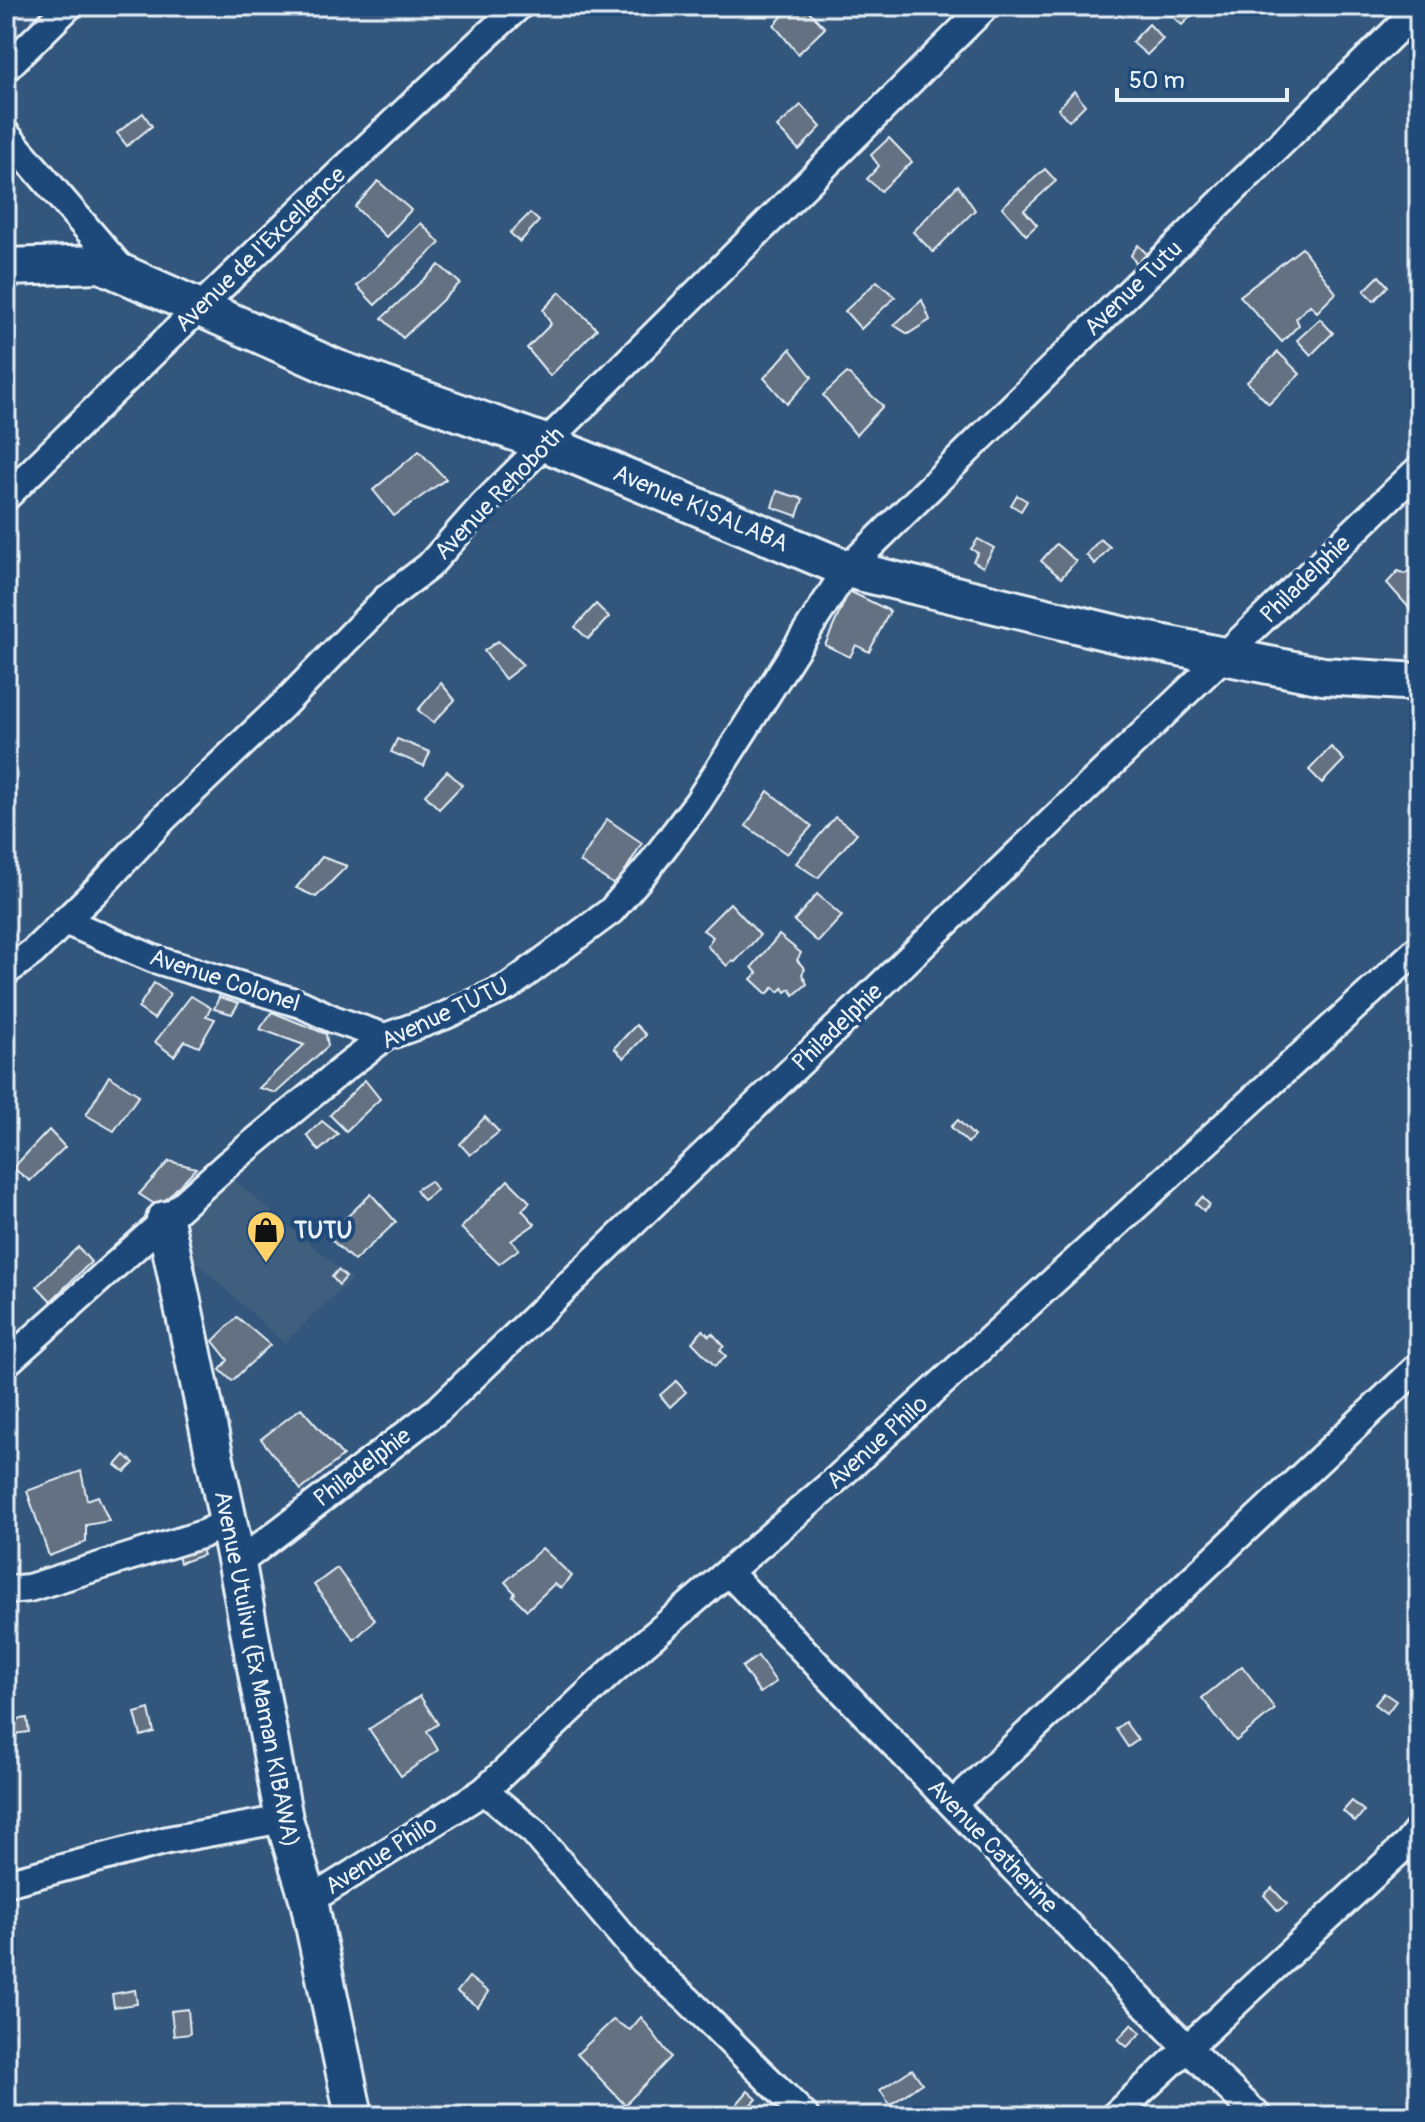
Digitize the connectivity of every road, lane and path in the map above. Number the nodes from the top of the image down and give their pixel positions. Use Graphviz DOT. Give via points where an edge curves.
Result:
graph roads {
  1 [pos="69,6"];
  2 [pos="519,6"];
  3 [pos="986,6"];
  4 [pos="1419,8"];
  5 [pos="6,68"];
  6 [pos="6,134"];
  7 [pos="6,267"];
  8 [pos="127,275"];
  9 [pos="198,307"];
  10 [pos="545,443"];
  11 [pos="1419,469"];
  12 [pos="6,497"];
  13 [pos="847,569"];
  14 [pos="1224,656"];
  15 [pos="1419,682"];
  16 [pos="65,921"];
  17 [pos="1419,948"];
  18 [pos="6,972"];
  19 [pos="385,1037"];
  20 [pos="165,1220"];
  21 [pos="6,1363"];
  22 [pos="1419,1366"];
  23 [pos="228,1522"];
  24 [pos="237,1564"];
  25 [pos="729,1573"];
  26 [pos="6,1590"];
  27 [pos="484,1791"];
  28 [pos="953,1804"];
  29 [pos="284,1819"];
  30 [pos="1419,1829"];
  31 [pos="6,1883"];
  32 [pos="309,1901"];
  33 [pos="1187,2048"];
  34 [pos="354,2116"];
  35 [pos="805,2116"];
  36 [pos="1114,2116"];
  37 [pos="1258,2116"];
  1 -- 5 [label="street"];
  2 -- 9 [label="street, Avenue de l'Excellence"];
  3 -- 10 [label="street, Avenue Rehoboth"];
  4 -- 13 [label="street, Avenue Tutu"];
  6 -- 8 [label="street"];
  7 -- 8 [label="street, Avenue KISALABA" via="101,264"];
  8 -- 9 [label="street, Avenue KISALABA"];
  9 -- 10 [label="street, Avenue KISALABA" via="335,368"];
  9 -- 12 [label="street, Avenue de l'Excellence"];
  10 -- 13 [label="street, Avenue KISALABA"];
  10 -- 16 [label="street, Avenue Rehoboth" via="429,566 387,598"];
  11 -- 14 [label="street, Philadelphie"];
  13 -- 14 [label="street, Avenue KISALABA"];
  13 -- 19 [label="street, Avenue TUTU" via="698,802 611,911 508,987"];
  14 -- 15 [label="street, Avenue KISALABA" via="1323,676"];
  14 -- 24 [label="street, Philadelphie" via="439,1409"];
  16 -- 18 [label="street, Avenue Rehoboth"];
  16 -- 19 [label="street, Avenue Colonel" via="154,959 301,1004"];
  17 -- 25 [label="street, Avenue Philo"];
  19 -- 20 [label="street, Avenue TUTU"];
  20 -- 21 [label="street, Avenue TUTU"];
  20 -- 23 [label="street, Avenue Utulivu (Ex Maman KIBAWA)"];
  22 -- 28 [label="street"];
  23 -- 24 [label="street, Avenue Utulivu (Ex Maman KIBAWA)"];
  23 -- 26 [label="street" via="29,1588"];
  24 -- 29 [label="street, Avenue Utulivu (Ex Maman KIBAWA)"];
  25 -- 27 [label="street, Avenue Philo" via="612,1671"];
  25 -- 28 [label="street, Avenue Catherine"];
  27 -- 32 [label="street, Avenue Philo"];
  27 -- 35 [label="street" via="534,1832 643,1960"];
  28 -- 33 [label="street, Avenue Catherine"];
  29 -- 31 [label="street" via="168,1840"];
  29 -- 32 [label="street, Avenue Utulivu (Ex Maman KIBAWA)"];
  30 -- 33 [label="street"];
  32 -- 34 [label="street, Avenue Utulivu (Ex Maman KIBAWA)"];
  33 -- 36 [label="street"];
  33 -- 37 [label="street, Avenue Catherine"];
}
